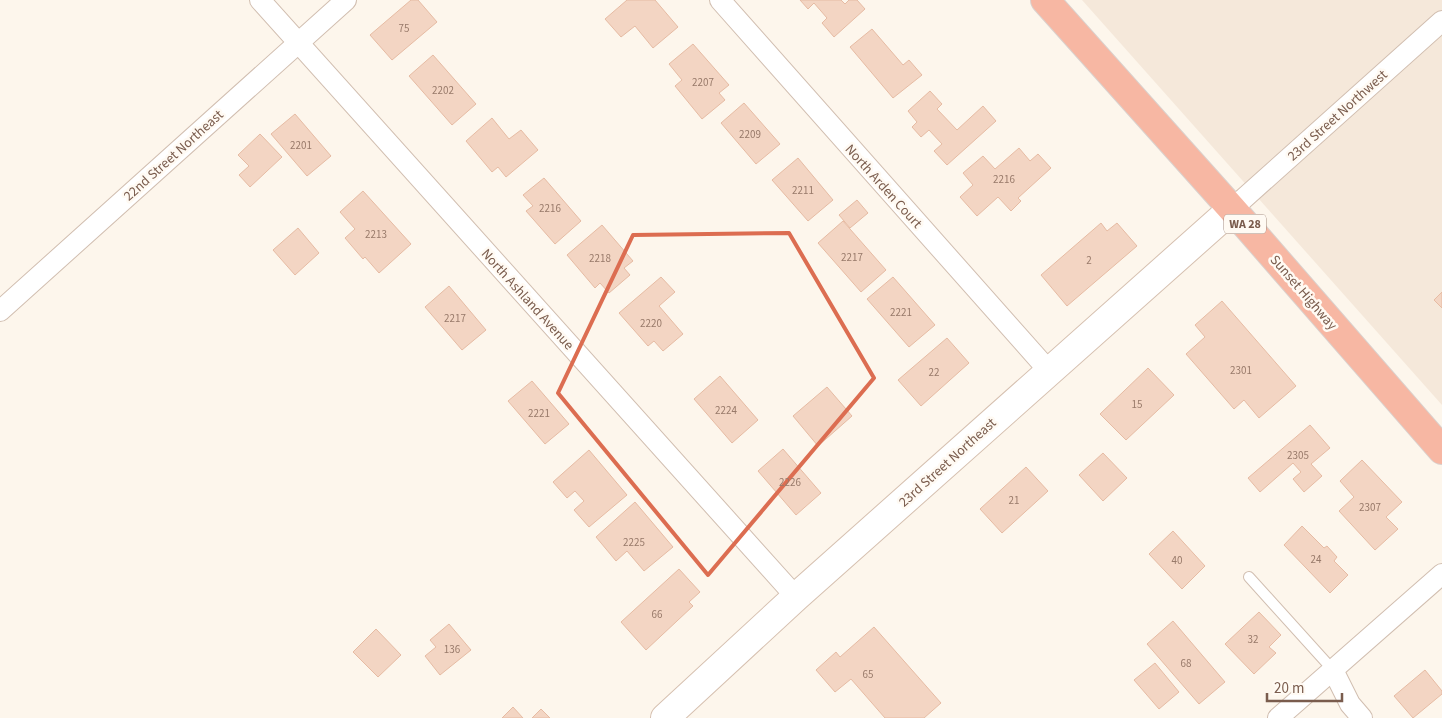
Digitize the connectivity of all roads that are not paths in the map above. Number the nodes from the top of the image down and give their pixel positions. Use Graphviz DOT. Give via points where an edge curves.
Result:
graph roads {
  1 [pos="260,0"];
  2 [pos="346,0"];
  3 [pos="720,0"];
  4 [pos="1044,0"];
  5 [pos="1442,21"];
  6 [pos="298,42"];
  7 [pos="1232,210"];
  8 [pos="0,311"];
  9 [pos="1049,372"];
  10 [pos="1442,450"];
  11 [pos="1442,574"];
  12 [pos="1249,577"];
  13 [pos="796,598"];
  14 [pos="1333,670"];
  15 [pos="665,718"];
  16 [pos="1278,718"];
  17 [pos="1362,718"];
  1 -- 6 [label="street, North Ashland Avenue"];
  2 -- 6 [label="street, 22nd Street Northeast"];
  3 -- 9 [label="street, North Arden Court"];
  4 -- 7 [label="highway, Sunset Highway / WA 28"];
  5 -- 7 [label="street, 23rd Street Northwest"];
  6 -- 8 [label="street, 22nd Street Northeast"];
  6 -- 13 [label="street, North Ashland Avenue"];
  7 -- 9 [label="street, 23rd Street Northeast"];
  7 -- 10 [label="highway, Sunset Highway / WA 28"];
  9 -- 13 [label="street, 23rd Street Northeast"];
  11 -- 14 [label="street"];
  12 -- 14 [label="lane"];
  13 -- 15 [label="street, 23rd Street Northeast"];
  14 -- 16 [label="street"];
  14 -- 17 [label="street" via="1350,704"];
}
